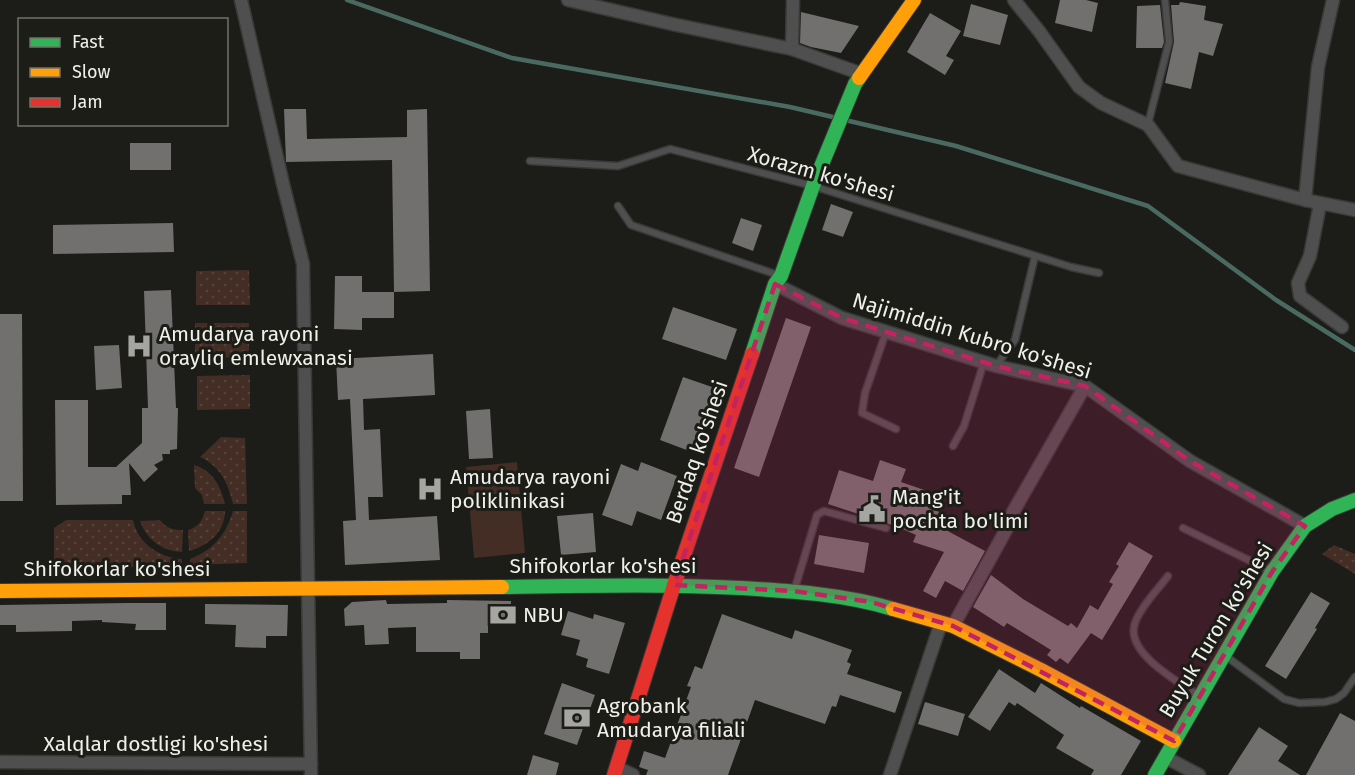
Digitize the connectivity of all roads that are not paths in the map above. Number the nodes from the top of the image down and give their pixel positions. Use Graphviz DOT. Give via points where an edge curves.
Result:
graph roads {
  1 [pos="241,0"];
  2 [pos="568,0"];
  3 [pos="794,0"];
  4 [pos="914,0"];
  5 [pos="1014,0"];
  6 [pos="1165,0"];
  7 [pos="1333,0"];
  8 [pos="792,49"];
  9 [pos="858,79"];
  10 [pos="1148,125"];
  11 [pos="530,161"];
  12 [pos="813,186"];
  13 [pos="1305,200"];
  14 [pos="1320,204"];
  15 [pos="618,206"];
  16 [pos="1355,210"];
  17 [pos="1035,256"];
  18 [pos="1099,273"];
  19 [pos="778,280"];
  20 [pos="1342,327"];
  21 [pos="886,332"];
  22 [pos="990,364"];
  23 [pos="1085,386"];
  24 [pos="896,429"];
  25 [pos="953,446"];
  26 [pos="1355,500"];
  27 [pos="1305,526"];
  28 [pos="886,528"];
  29 [pos="1183,528"];
  30 [pos="1272,572"];
  31 [pos="1168,576"];
  32 [pos="674,585"];
  33 [pos="309,589"];
  34 [pos="0,591"];
  35 [pos="794,591"];
  36 [pos="947,624"];
  37 [pos="1224,654"];
  38 [pos="1355,677"];
  39 [pos="1200,696"];
  40 [pos="1174,741"];
  41 [pos="1165,757"];
  42 [pos="0,762"];
  43 [pos="311,770"];
  44 [pos="615,771"];
  45 [pos="633,775"];
  46 [pos="890,775"];
  47 [pos="1155,775"];
  48 [pos="1199,775"];
  1 -- 33 [label="street" via="303,264"];
  2 -- 8 [label="street"];
  3 -- 8 [label="street"];
  4 -- 9 [label="street"];
  5 -- 10 [label="street" via="1078,87 1101,103"];
  6 -- 10 [label="lane" via="1169,42"];
  7 -- 13 [label="street" via="1318,66"];
  8 -- 9 [label="street"];
  9 -- 12 [label="street, Berdaq ko'shesi"];
  10 -- 13 [label="street" via="1178,166"];
  11 -- 12 [label="lane, Xorazm ko'shesi" via="618,166 670,149"];
  12 -- 17 [label="lane, Xorazm ko'shesi"];
  12 -- 19 [label="street, Berdaq ko'shesi"];
  13 -- 14 [label="street"];
  14 -- 16 [label="street"];
  14 -- 20 [label="street" via="1310,256 1298,290 1300,296"];
  15 -- 19 [label="lane, Najimiddin Kubro ko'shesi" via="631,225"];
  17 -- 18 [label="lane, Xorazm ko'shesi"];
  17 -- 22 [label="lane" via="1015,340"];
  19 -- 21 [label="street, Najimiddin Kubro ko'shesi" via="842,318"];
  19 -- 32 [label="street, Berdaq ko'shesi"];
  21 -- 22 [label="street, Najimiddin Kubro ko'shesi"];
  21 -- 24 [label="lane" via="862,413"];
  22 -- 23 [label="street, Najimiddin Kubro ko'shesi"];
  22 -- 25 [label="lane"];
  23 -- 27 [label="street, Najimiddin Kubro ko'shesi" via="1190,461"];
  23 -- 36 [label="street" via="1006,530"];
  26 -- 27 [label="street, Buyuk Turon ko'shesi"];
  27 -- 30 [label="street, Buyuk Turon ko'shesi"];
  28 -- 35 [label="lane" via="824,511 817,515"];
  29 -- 30 [label="lane"];
  30 -- 37 [label="street, Buyuk Turon ko'shesi"];
  31 -- 39 [label="lane" via="1139,615 1134,627 1136,644 1160,669"];
  32 -- 33 [label="street, Shifokorlar ko'shesi"];
  32 -- 35 [label="street, Shifokorlar ko'shesi"];
  32 -- 44 [label="street, Berdaq ko'shesi"];
  33 -- 34 [label="street, Shifokorlar ko'shesi"];
  33 -- 43 [label="street"];
  35 -- 36 [label="street, Shifokorlar ko'shesi" via="870,602"];
  36 -- 40 [label="street, Shifokorlar ko'shesi"];
  36 -- 46 [label="street"];
  37 -- 38 [label="lane" via="1284,699 1299,703 1336,699"];
  37 -- 39 [label="street, Buyuk Turon ko'shesi"];
  39 -- 40 [label="street, Buyuk Turon ko'shesi"];
  40 -- 41 [label="street, Buyuk Turon ko'shesi"];
  41 -- 47 [label="street, Buyuk Turon ko'shesi"];
  41 -- 48 [label="street"];
  42 -- 43 [label="street, Xalqlar dostligi ko'shesi"];
  44 -- 45 [label="street"];
}
